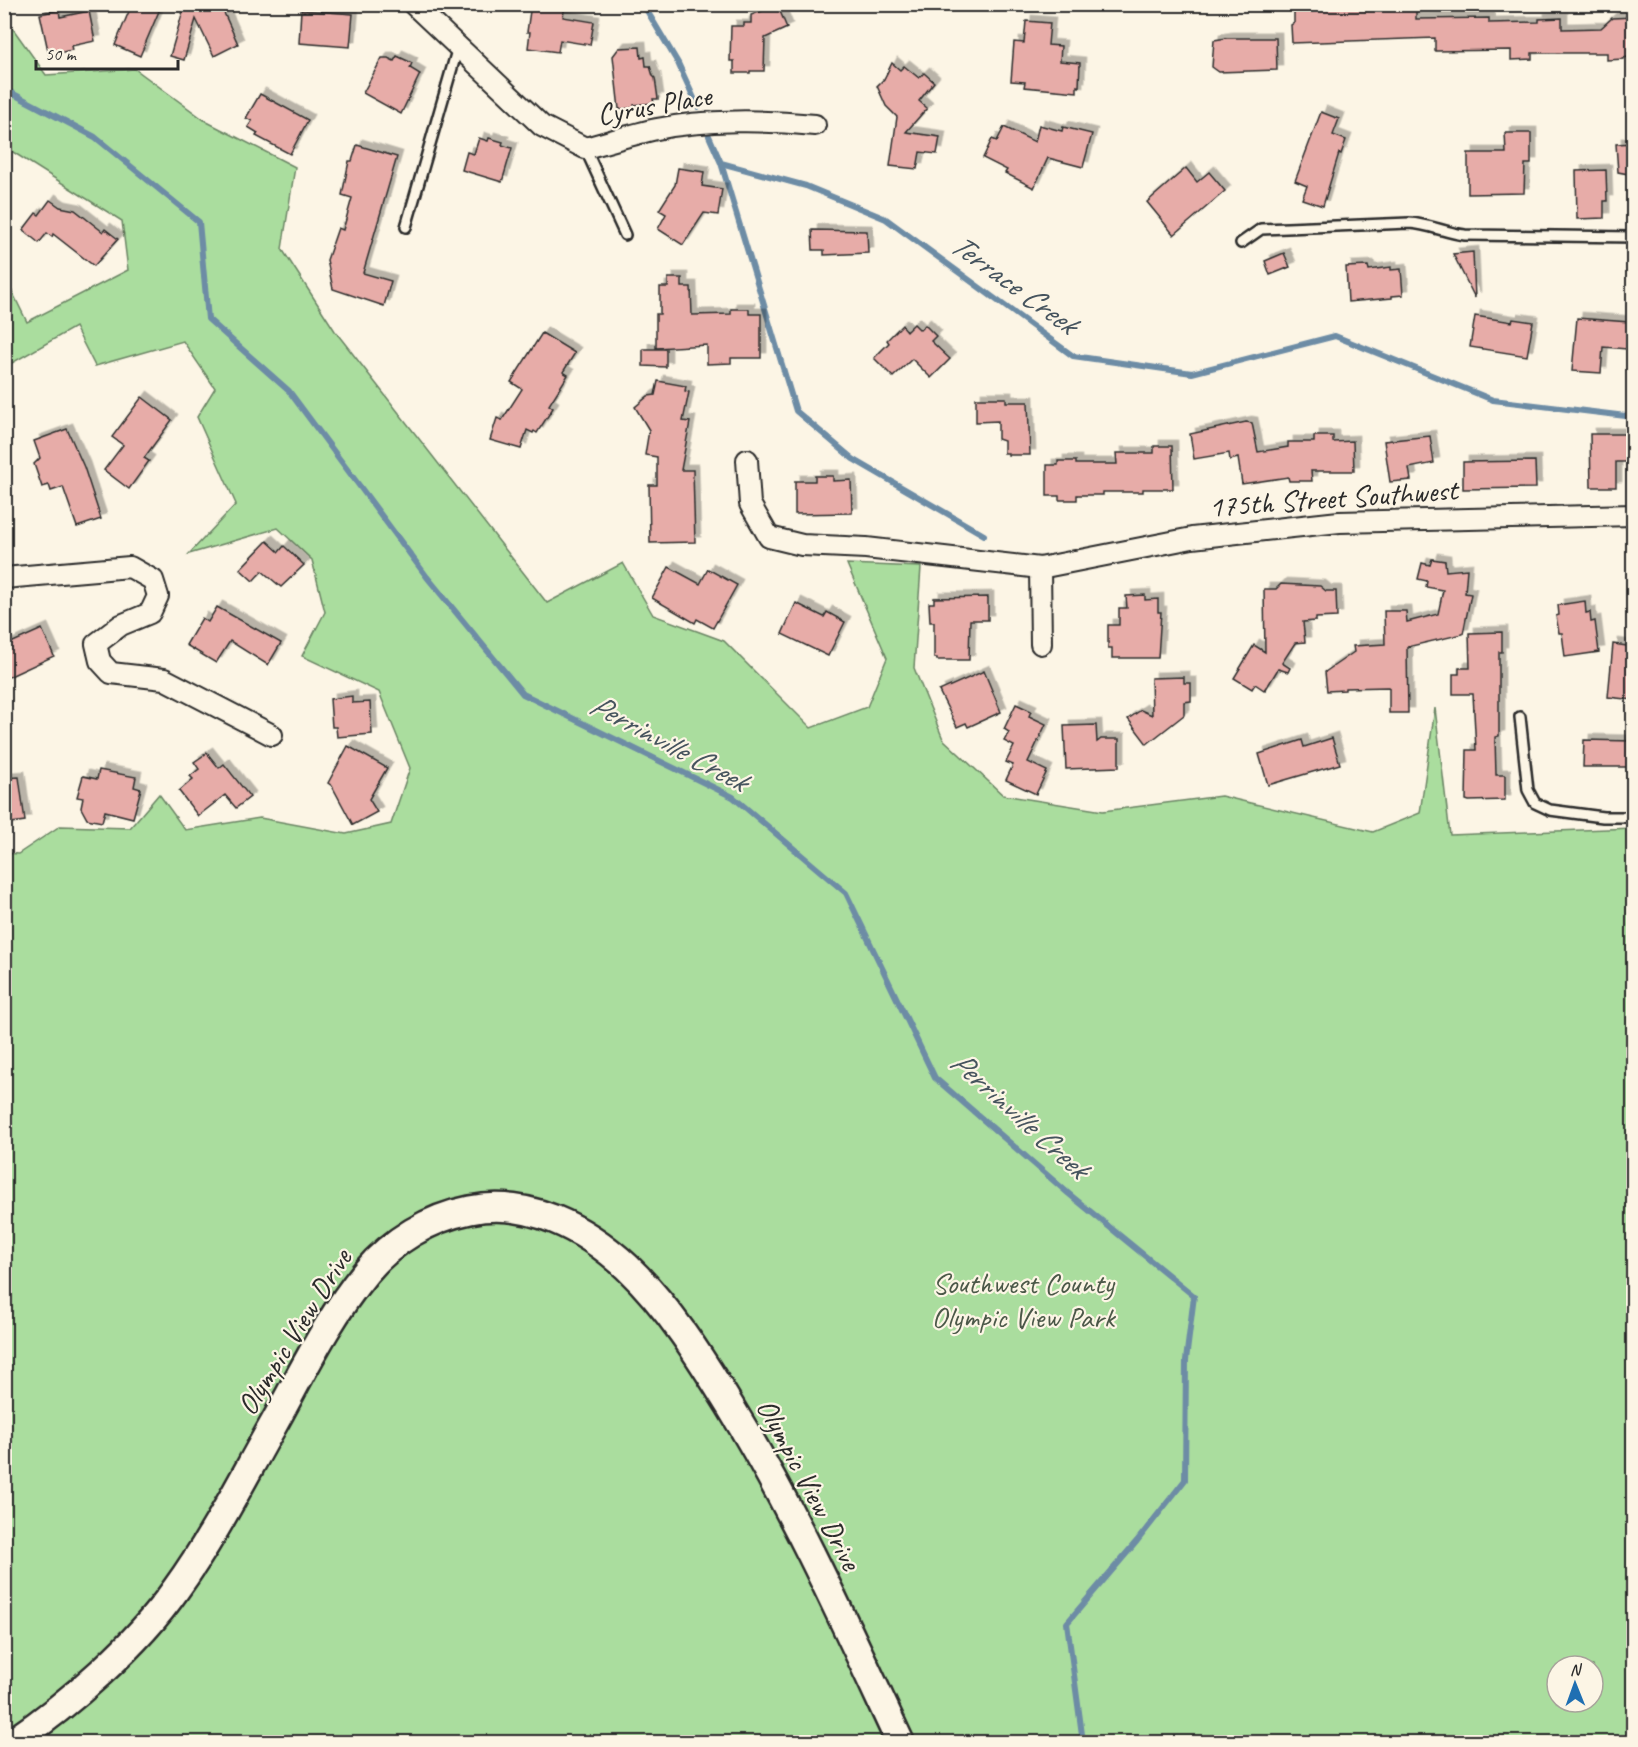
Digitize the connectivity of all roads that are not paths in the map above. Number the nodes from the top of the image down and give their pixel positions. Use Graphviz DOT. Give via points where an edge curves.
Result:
graph roads {
  1 [pos="412,4"];
  2 [pos="458,47"];
  3 [pos="815,125"];
  4 [pos="585,148"];
  5 [pos="406,227"];
  6 [pos="625,236"];
  7 [pos="1634,237"];
  8 [pos="1241,243"];
  9 [pos="747,460"];
  10 [pos="1634,515"];
  11 [pos="1040,568"];
  12 [pos="4,578"];
  13 [pos="1041,644"];
  14 [pos="1520,717"];
  15 [pos="272,735"];
  16 [pos="1634,817"];
  17 [pos="13,1743"];
  18 [pos="900,1743"];
  1 -- 2 [label="street, Cyrus Place"];
  2 -- 4 [label="street, Cyrus Place" via="542,126"];
  2 -- 5 [label="lane"];
  3 -- 4 [label="street, Cyrus Place" via="779,121 703,124 659,129"];
  4 -- 6 [label="lane"];
  7 -- 8 [label="lane" via="1465,235 1409,223 1261,229"];
  9 -- 11 [label="street, 175th Street Southwest" via="750,504 769,537 802,545 866,548"];
  10 -- 11 [label="street, 175th Street Southwest" via="1339,522 1192,538"];
  11 -- 13 [label="street"];
  12 -- 15 [label="street" via="130,567 153,580 158,596 150,613 120,625 96,644 100,661 111,673 164,680"];
  14 -- 16 [label="lane" via="1528,790 1535,803 1550,810"];
  17 -- 18 [label="main road, Olympic View Drive" via="43,1721 157,1615 221,1518 312,1355 365,1273 415,1230 459,1212 501,1207 548,1217 587,1236 626,1266 664,1308 712,1376 779,1491"];
}
